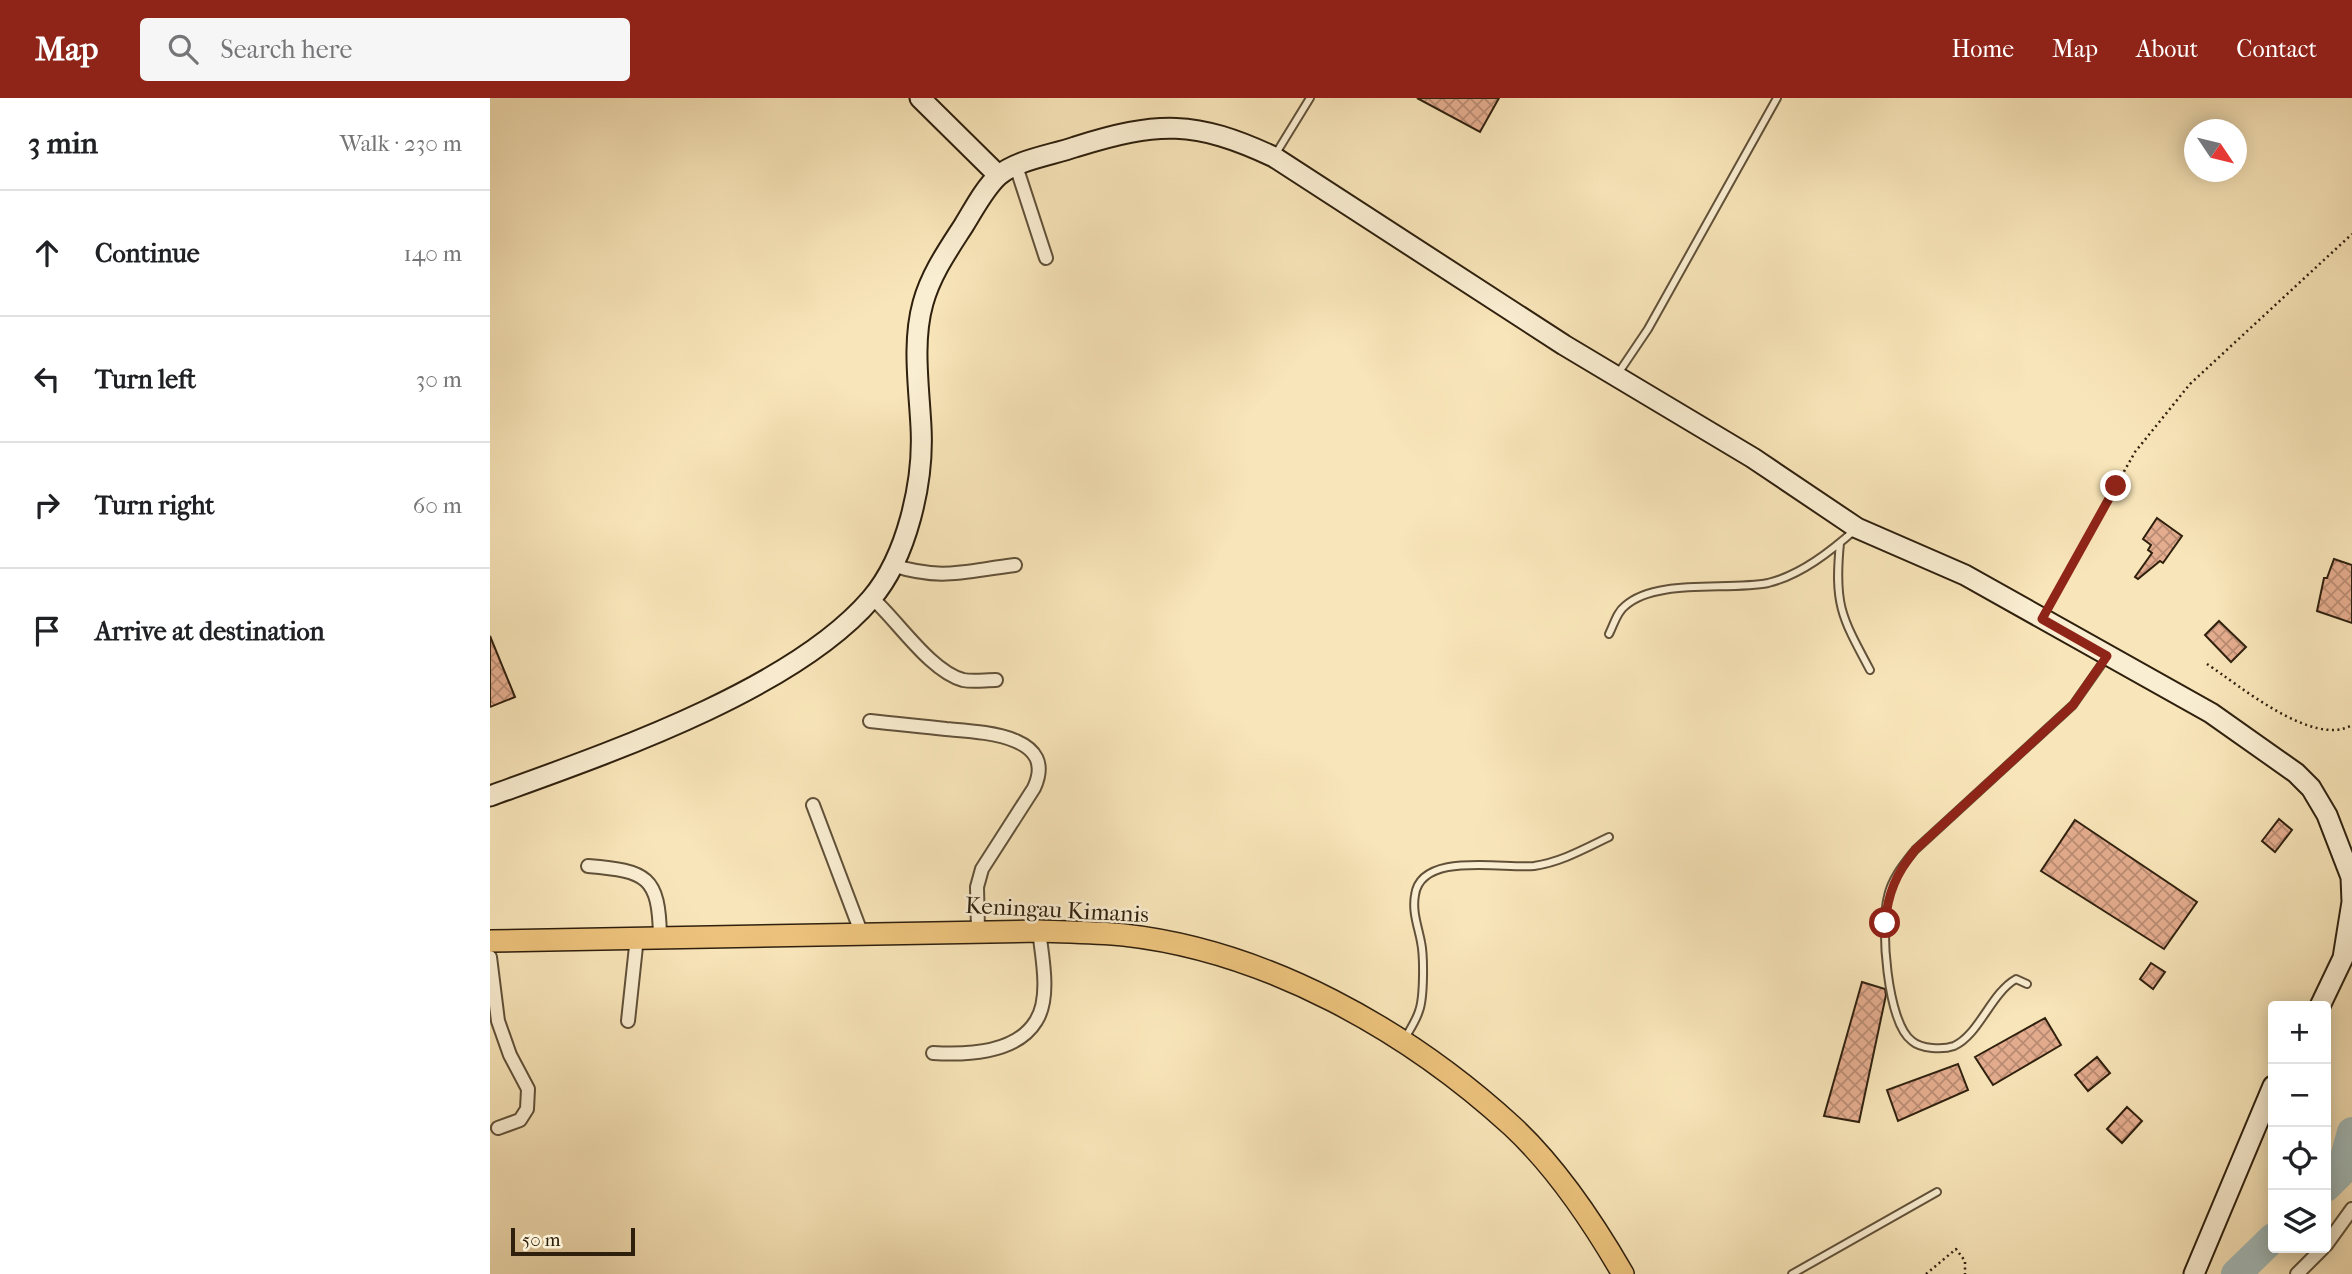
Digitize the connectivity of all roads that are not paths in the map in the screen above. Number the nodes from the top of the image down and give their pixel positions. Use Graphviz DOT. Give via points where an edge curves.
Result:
graph roads {
  1 [pos="920,98"];
  2 [pos="1311,98"];
  3 [pos="1777,98"];
  4 [pos="1274,156"];
  5 [pos="1007,171"];
  6 [pos="1046,258"];
  7 [pos="1616,377"];
  8 [pos="1857,528"];
  9 [pos="1840,542"];
  10 [pos="892,565"];
  11 [pos="1015,565"];
  12 [pos="872,598"];
  13 [pos="1609,634"];
  14 [pos="2107,656"];
  15 [pos="1870,670"];
  16 [pos="996,680"];
  17 [pos="870,721"];
  18 [pos="490,796"];
  19 [pos="813,805"];
  20 [pos="1608,837"];
  21 [pos="588,866"];
  22 [pos="978,930"];
  23 [pos="1039,931"];
  24 [pos="861,932"];
  25 [pos="637,937"];
  26 [pos="660,937"];
  27 [pos="490,941"];
  28 [pos="490,957"];
  29 [pos="2027,984"];
  30 [pos="2322,1001"];
  31 [pos="628,1021"];
  32 [pos="1403,1041"];
  33 [pos="933,1053"];
  34 [pos="2268,1098"];
  35 [pos="498,1128"];
  36 [pos="1937,1192"];
  37 [pos="2352,1209"];
  38 [pos="2331,1237"];
  39 [pos="2317,1253"];
  40 [pos="1623,1274"];
  41 [pos="1792,1274"];
  42 [pos="2194,1274"];
  43 [pos="2297,1274"];
  1 -- 5 [label="street"];
  2 -- 4 [label="lane"];
  3 -- 7 [label="lane" via="1648,329"];
  4 -- 5 [label="street" via="1194,127 1157,127 1114,135"];
  4 -- 7 [label="street"];
  5 -- 6 [label="street"];
  5 -- 10 [label="street" via="946,252 922,304 918,382 921,471 913,510"];
  7 -- 8 [label="street" via="1753,458"];
  8 -- 9 [label="lane"];
  8 -- 14 [label="street" via="1965,575"];
  9 -- 13 [label="lane" via="1824,556 1771,582 1637,597 1623,607"];
  9 -- 15 [label="lane" via="1836,585 1841,612"];
  10 -- 11 [label="street" via="947,576"];
  10 -- 12 [label="street"];
  12 -- 16 [label="street" via="924,653 952,675 969,681"];
  12 -- 18 [label="street" via="838,631 733,698"];
  14 -- 29 [label="lane" via="2073,705 1915,850 1898,872 1888,896 1888,972 1899,1023 1912,1042 1931,1048 1954,1045 2007,985 2016,979"];
  14 -- 30 [label="street" via="2211,713 2311,788 2351,877 2343,958"];
  17 -- 22 [label="street" via="1004,735 1037,759 1040,776 1034,788 982,869 977,887"];
  19 -- 24 [label="street"];
  20 -- 32 [label="lane" via="1560,861 1439,868 1425,874 1415,892 1414,916 1422,945 1420,1010"];
  21 -- 26 [label="street" via="633,872 654,888"];
  22 -- 23 [label="main road, Keningau Kimanis"];
  22 -- 24 [label="main road, Keningau Kimanis"];
  23 -- 32 [label="main road, Keningau Kimanis" via="1125,935 1213,954 1328,999"];
  23 -- 33 [label="street" via="1044,968 1037,1021 1015,1042 985,1052"];
  24 -- 26 [label="main road, Keningau Kimanis"];
  25 -- 26 [label="main road, Keningau Kimanis"];
  25 -- 27 [label="main road, Keningau Kimanis"];
  25 -- 31 [label="street"];
  28 -- 35 [label="street" via="498,1021 529,1099 520,1120"];
  32 -- 40 [label="main road, Keningau Kimanis" via="1514,1128 1581,1208"];
  34 -- 42 [label="street"];
  36 -- 41 [label="lane"];
  37 -- 38 [label="street"];
  39 -- 43 [label="street"];
}
